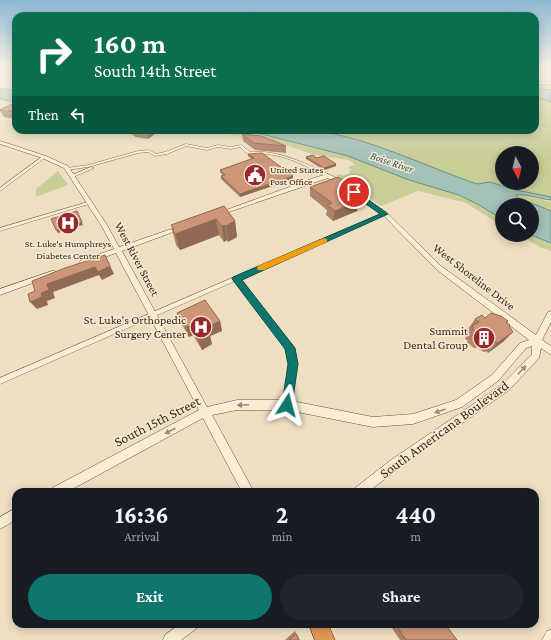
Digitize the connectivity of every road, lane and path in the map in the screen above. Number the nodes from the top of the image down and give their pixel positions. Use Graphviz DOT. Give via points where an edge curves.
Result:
graph roads {
  1 [pos="0,142"];
  2 [pos="141,153"];
  3 [pos="44,157"];
  4 [pos="67,169"];
  5 [pos="72,176"];
  6 [pos="328,176"];
  7 [pos="0,190"];
  8 [pos="90,204"];
  9 [pos="385,214"];
  10 [pos="209,218"];
  11 [pos="187,225"];
  12 [pos="0,230"];
  13 [pos="117,250"];
  14 [pos="78,264"];
  15 [pos="57,272"];
  16 [pos="236,279"];
  17 [pos="0,292"];
  18 [pos="551,314"];
  19 [pos="152,316"];
  20 [pos="537,341"];
  21 [pos="551,351"];
  22 [pos="0,381"];
  23 [pos="486,385"];
  24 [pos="287,405"];
  25 [pos="204,412"];
  26 [pos="63,488"];
  27 [pos="246,488"];
  28 [pos="364,488"];
  29 [pos="12,516"];
  30 [pos="0,522"];
  31 [pos="186,628"];
  32 [pos="320,628"];
  33 [pos="551,635"];
  34 [pos="170,640"];
  35 [pos="325,640"];
  36 [pos="547,640"];
  1 -- 3 [label="main road, West River Street"];
  2 -- 4 [label="street"];
  2 -- 5 [label="street"];
  2 -- 6 [label="street" via="149,151 152,154 161,154 186,145 207,149 218,146 241,146 249,153 262,151 281,156"];
  3 -- 4 [label="main road, West River Street"];
  3 -- 7 [label="street"];
  4 -- 5 [label="main road, West River Street"];
  5 -- 8 [label="main road, West River Street"];
  6 -- 9 [label="main road, West Shoreline Drive"];
  6 -- 10 [label="main road"];
  8 -- 12 [label="street"];
  8 -- 13 [label="main road, West River Street"];
  9 -- 16 [label="street"];
  9 -- 20 [label="main road, West Shoreline Drive" via="439,268"];
  11 -- 13 [label="main road"];
  13 -- 14 [label="main road"];
  13 -- 19 [label="main road, West River Street"];
  15 -- 17 [label="main road"];
  16 -- 19 [label="street"];
  16 -- 24 [label="street" via="290,348 293,364"];
  18 -- 20 [label="main road"];
  19 -- 22 [label="street"];
  19 -- 25 [label="main road, West River Street"];
  20 -- 21 [label="main road, West Shoreline Drive"];
  20 -- 23 [label="main road, South Americana Boulevard" via="523,345"];
  28 -- 20 [label="main road, South Americana Boulevard, one-way" via="506,386 536,355"];
  23 -- 24 [label="main road, South 15th Street, one-way" via="459,404 413,420 373,422"];
  24 -- 25 [label="main road, South 15th Street, one-way" via="237,405"];
  25 -- 26 [label="main road, South 15th Street, one-way"];
  25 -- 27 [label="main road, West River Street"];
  29 -- 30 [label="main road"];
  31 -- 34 [label="main road"];
  32 -- 35 [label="highway"];
  33 -- 36 [label="street"];
}
